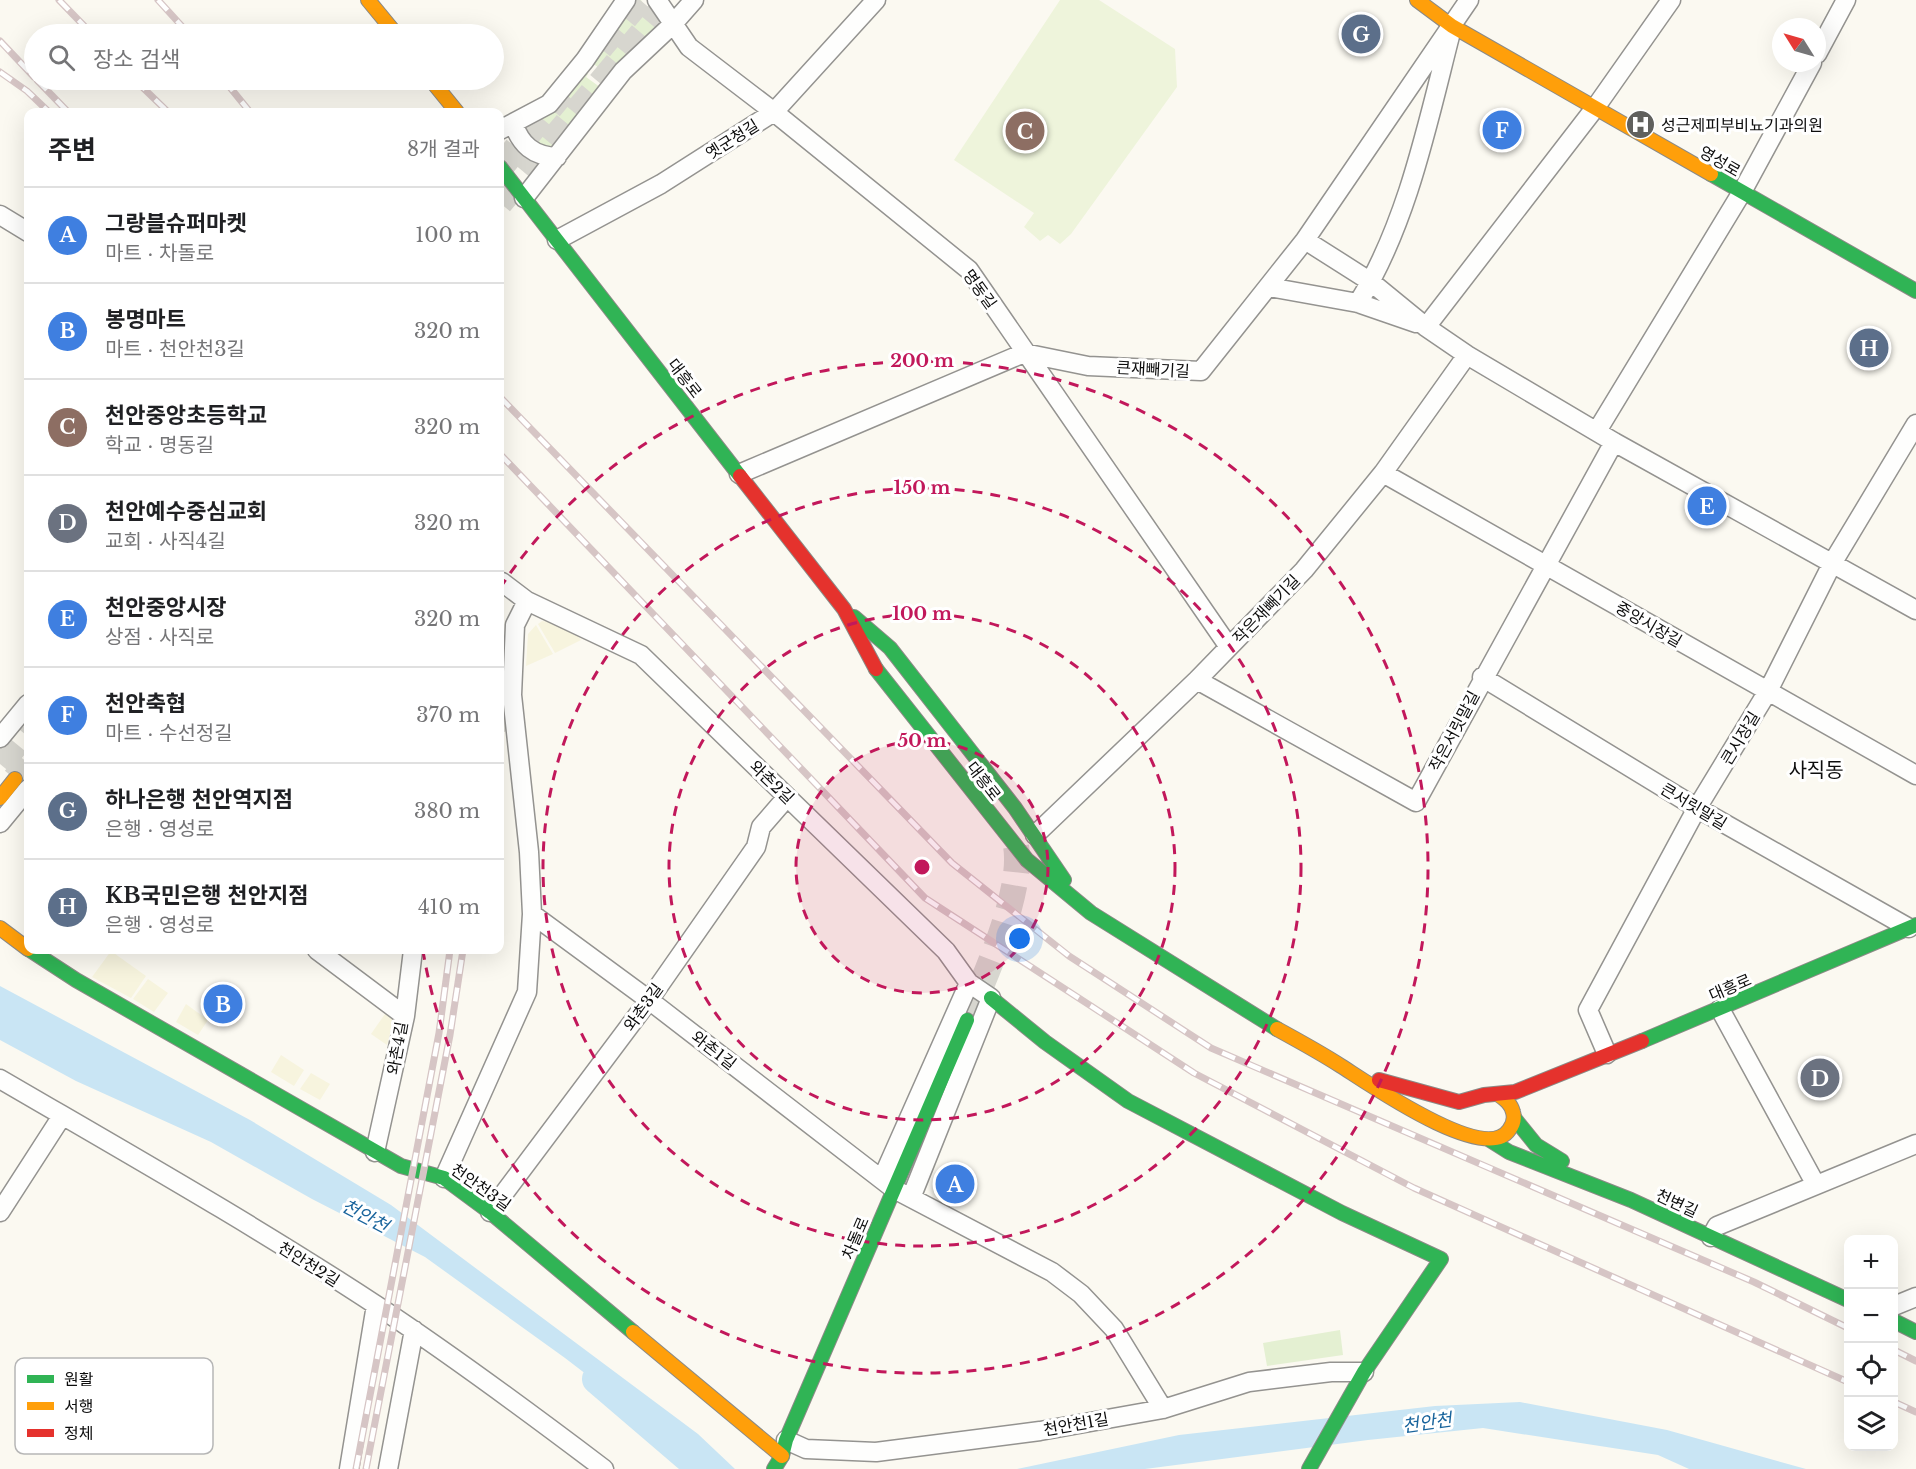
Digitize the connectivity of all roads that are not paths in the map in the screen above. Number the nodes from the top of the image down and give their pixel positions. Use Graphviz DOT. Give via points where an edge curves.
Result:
graph roads {
  1 [pos="369,0"];
  2 [pos="626,0"];
  3 [pos="657,0"];
  4 [pos="694,0"];
  5 [pos="876,0"];
  6 [pos="1469,0"];
  7 [pos="1671,0"];
  8 [pos="1846,0"];
  9 [pos="1423,2"];
  10 [pos="388,24"];
  11 [pos="672,26"];
  12 [pos="1452,26"];
  13 [pos="1826,37"];
  14 [pos="1807,72"];
  15 [pos="439,90"];
  16 [pos="454,108"];
  17 [pos="1595,108"];
  18 [pos="774,112"];
  19 [pos="506,127"];
  20 [pos="557,157"];
  21 [pos="504,172"];
  22 [pos="1742,192"];
  23 [pos="524,198"];
  24 [pos="0,215"];
  25 [pos="24,230"];
  26 [pos="557,240"];
  27 [pos="1305,240"];
  28 [pos="1371,282"];
  29 [pos="1269,287"];
  30 [pos="1916,291"];
  31 [pos="1358,303"];
  32 [pos="1426,327"];
  33 [pos="1024,353"];
  34 [pos="1467,355"];
  35 [pos="1916,424"];
  36 [pos="1597,431"];
  37 [pos="1614,442"];
  38 [pos="1383,473"];
  39 [pos="739,474"];
  40 [pos="1833,562"];
  41 [pos="1545,564"];
  42 [pos="504,584"];
  43 [pos="527,601"];
  44 [pos="844,609"];
  45 [pos="1916,610"];
  46 [pos="1228,647"];
  47 [pos="1482,677"];
  48 [pos="1197,680"];
  49 [pos="1768,692"];
  50 [pos="24,709"];
  51 [pos="0,738"];
  52 [pos="1916,775"];
  53 [pos="22,784"];
  54 [pos="787,797"];
  55 [pos="0,798"];
  56 [pos="1697,808"];
  57 [pos="1003,811"];
  58 [pos="0,823"];
  59 [pos="1035,835"];
  60 [pos="1076,898"];
  61 [pos="532,914"];
  62 [pos="1912,927"];
  63 [pos="0,928"];
  64 [pos="24,945"];
  65 [pos="37,954"];
  66 [pos="322,954"];
  67 [pos="413,954"];
  68 [pos="969,983"];
  69 [pos="991,998"];
  70 [pos="649,1000"];
  71 [pos="1720,1009"];
  72 [pos="405,1016"];
  73 [pos="967,1020"];
  74 [pos="1607,1054"];
  75 [pos="1341,1066"];
  76 [pos="1555,1077"];
  77 [pos="0,1080"];
  78 [pos="1499,1095"];
  79 [pos="1478,1098"];
  80 [pos="1514,1115"];
  81 [pos="62,1116"];
  82 [pos="1486,1139"];
  83 [pos="1916,1144"];
  84 [pos="375,1152"];
  85 [pos="444,1178"];
  86 [pos="888,1184"];
  87 [pos="1816,1185"];
  88 [pos="911,1198"];
  89 [pos="0,1212"];
  90 [pos="490,1212"];
  91 [pos="1714,1232"];
  92 [pos="1844,1284"];
  93 [pos="1916,1297"];
  94 [pos="1844,1298"];
  95 [pos="1898,1304"];
  96 [pos="376,1305"];
  97 [pos="1898,1308"];
  98 [pos="1916,1317"];
  99 [pos="1898,1323"];
  100 [pos="414,1330"];
  101 [pos="1916,1332"];
  102 [pos="1364,1372"];
  103 [pos="1163,1409"];
  104 [pos="779,1458"];
  105 [pos="349,1469"];
  106 [pos="388,1469"];
  107 [pos="604,1469"];
  108 [pos="1309,1469"];
  1 -- 10 [label="street"];
  2 -- 19 [label="street" via="549,104"];
  3 -- 11 [label="street, 명동길"];
  4 -- 11 [label="street"];
  5 -- 18 [label="street, 옛군청길"];
  6 -- 12 [label="street, 큰재빼기길"];
  7 -- 17 [label="street"];
  8 -- 13 [label="street"];
  9 -- 12 [label="street, 영성로"];
  11 -- 18 [label="street, 명동길" via="689,47"];
  11 -- 20 [label="street" via="623,71"];
  12 -- 17 [label="street, 영성로"];
  12 -- 27 [label="street, 큰재빼기길"];
  12 -- 28 [label="street" via="1402,208"];
  14 -- 22 [label="street"];
  15 -- 16 [label="street"];
  17 -- 22 [label="street, 영성로"];
  17 -- 32 [label="street"];
  18 -- 26 [label="street, 옛군청길" via="661,184"];
  18 -- 33 [label="street, 명동길" via="969,270"];
  19 -- 20 [label="street" via="526,146 545,156"];
  20 -- 23 [label="street"];
  21 -- 23 [label="street, 대흥로"];
  22 -- 30 [label="street, 영성로"];
  22 -- 36 [label="street"];
  23 -- 26 [label="street, 대흥로"];
  24 -- 25 [label="street"];
  26 -- 39 [label="street, 대흥로"];
  27 -- 28 [label="street"];
  27 -- 29 [label="street, 큰재빼기길"];
  28 -- 31 [label="street"];
  28 -- 32 [label="street"];
  29 -- 31 [label="street"];
  29 -- 33 [label="street, 큰재빼기길" via="1201,371 1088,366"];
  31 -- 32 [label="street"];
  32 -- 34 [label="street"];
  33 -- 39 [label="street"];
  33 -- 46 [label="street, 명동길"];
  34 -- 36 [label="street"];
  34 -- 38 [label="street, 작은재빼기길"];
  35 -- 40 [label="street, 큰시장길"];
  36 -- 37 [label="street"];
  37 -- 40 [label="street"];
  37 -- 41 [label="street, 작은서릿말길"];
  38 -- 41 [label="street, 중앙시장길"];
  38 -- 46 [label="street, 작은재빼기길" via="1304,570"];
  39 -- 44 [label="street, 대흥로"];
  40 -- 45 [label="street"];
  40 -- 49 [label="street, 큰시장길"];
  41 -- 47 [label="street, 작은서릿말길"];
  41 -- 49 [label="street, 중앙시장길"];
  42 -- 43 [label="street, 와촌2길"];
  43 -- 54 [label="street, 와촌2길" via="641,655"];
  43 -- 61 [label="street" via="515,625 512,695"];
  44 -- 57 [label="street"];
  44 -- 59 [label="street, 대흥로" via="890,648"];
  44 -- 60 [label="street, 대흥로" via="876,670 990,816 1027,860"];
  46 -- 48 [label="street, 작은재빼기길"];
  47 -- 48 [label="street, 작은서릿말길" via="1416,802"];
  47 -- 56 [label="street, 큰서릿말길"];
  48 -- 59 [label="street, 작은재빼기길"];
  49 -- 52 [label="street, 중앙시장길"];
  49 -- 56 [label="street, 큰시장길"];
  50 -- 51 [label="street"];
  53 -- 55 [label="street"];
  53 -- 58 [label="street"];
  54 -- 68 [label="street, 와촌2길" via="946,951"];
  54 -- 70 [label="street, 와촌3길" via="761,827 756,847"];
  56 -- 62 [label="street, 큰서릿말길"];
  56 -- 74 [label="street, 큰시장길" via="1588,1010"];
  59 -- 60 [label="street, 대흥로"];
  60 -- 75 [label="street, 대흥로" via="1091,913 1219,995"];
  61 -- 70 [label="street, 와촌1길"];
  61 -- 85 [label="street" via="528,992"];
  62 -- 71 [label="street, 대흥로"];
  63 -- 64 [label="street, 천안천3길"];
  65 -- 84 [label="street, 천안천3길"];
  66 -- 72 [label="street, 와촌4길"];
  67 -- 72 [label="street"];
  68 -- 69 [label="street, 와촌2길"];
  68 -- 86 [label="street"];
  69 -- 88 [label="street"];
  69 -- 102 [label="street" via="1128,1101 1342,1213 1441,1259"];
  70 -- 86 [label="street, 와촌1길"];
  70 -- 90 [label="street, 와촌3길"];
  71 -- 74 [label="street, 대흥로"];
  71 -- 87 [label="street"];
  72 -- 84 [label="street, 와촌4길"];
  73 -- 86 [label="street, 차돌로"];
  74 -- 76 [label="street, 대흥로"];
  75 -- 79 [label="street" via="1459,1102"];
  75 -- 82 [label="street, 천변길" via="1388,1098 1436,1122"];
  76 -- 78 [label="street"];
  76 -- 80 [label="street"];
  77 -- 81 [label="street, 천안천2길"];
  78 -- 79 [label="street"];
  78 -- 80 [label="street" via="1511,1104"];
  79 -- 82 [label="street" via="1468,1117 1472,1130"];
  80 -- 82 [label="street" via="1508,1133"];
  80 -- 91 [label="street, 천변길" via="1536,1145 1556,1158"];
  81 -- 89 [label="street"];
  81 -- 96 [label="street, 천안천2길"];
  82 -- 91 [label="street, 천변길" via="1509,1152"];
  83 -- 87 [label="street"];
  84 -- 85 [label="street, 천안천3길" via="401,1166"];
  85 -- 90 [label="street, 천안천3길"];
  86 -- 88 [label="street, 와촌1길"];
  86 -- 104 [label="street, 차돌로"];
  87 -- 91 [label="street"];
  88 -- 103 [label="street, 와촌1길" via="1052,1272 1081,1294 1114,1329"];
  90 -- 104 [label="street, 천안천3길"];
  91 -- 92 [label="street, 천변길"];
  91 -- 94 [label="street, 천변길"];
  93 -- 95 [label="street"];
  96 -- 100 [label="street, 천안천2길"];
  96 -- 105 [label="street"];
  97 -- 98 [label="street"];
  99 -- 101 [label="street"];
  100 -- 106 [label="street"];
  100 -- 107 [label="street, 천안천2길"];
  102 -- 103 [label="street, 천안천1길" via="1249,1382"];
  102 -- 108 [label="street"];
  103 -- 104 [label="street, 천안천1길" via="1040,1431 876,1452 806,1449"];
}
